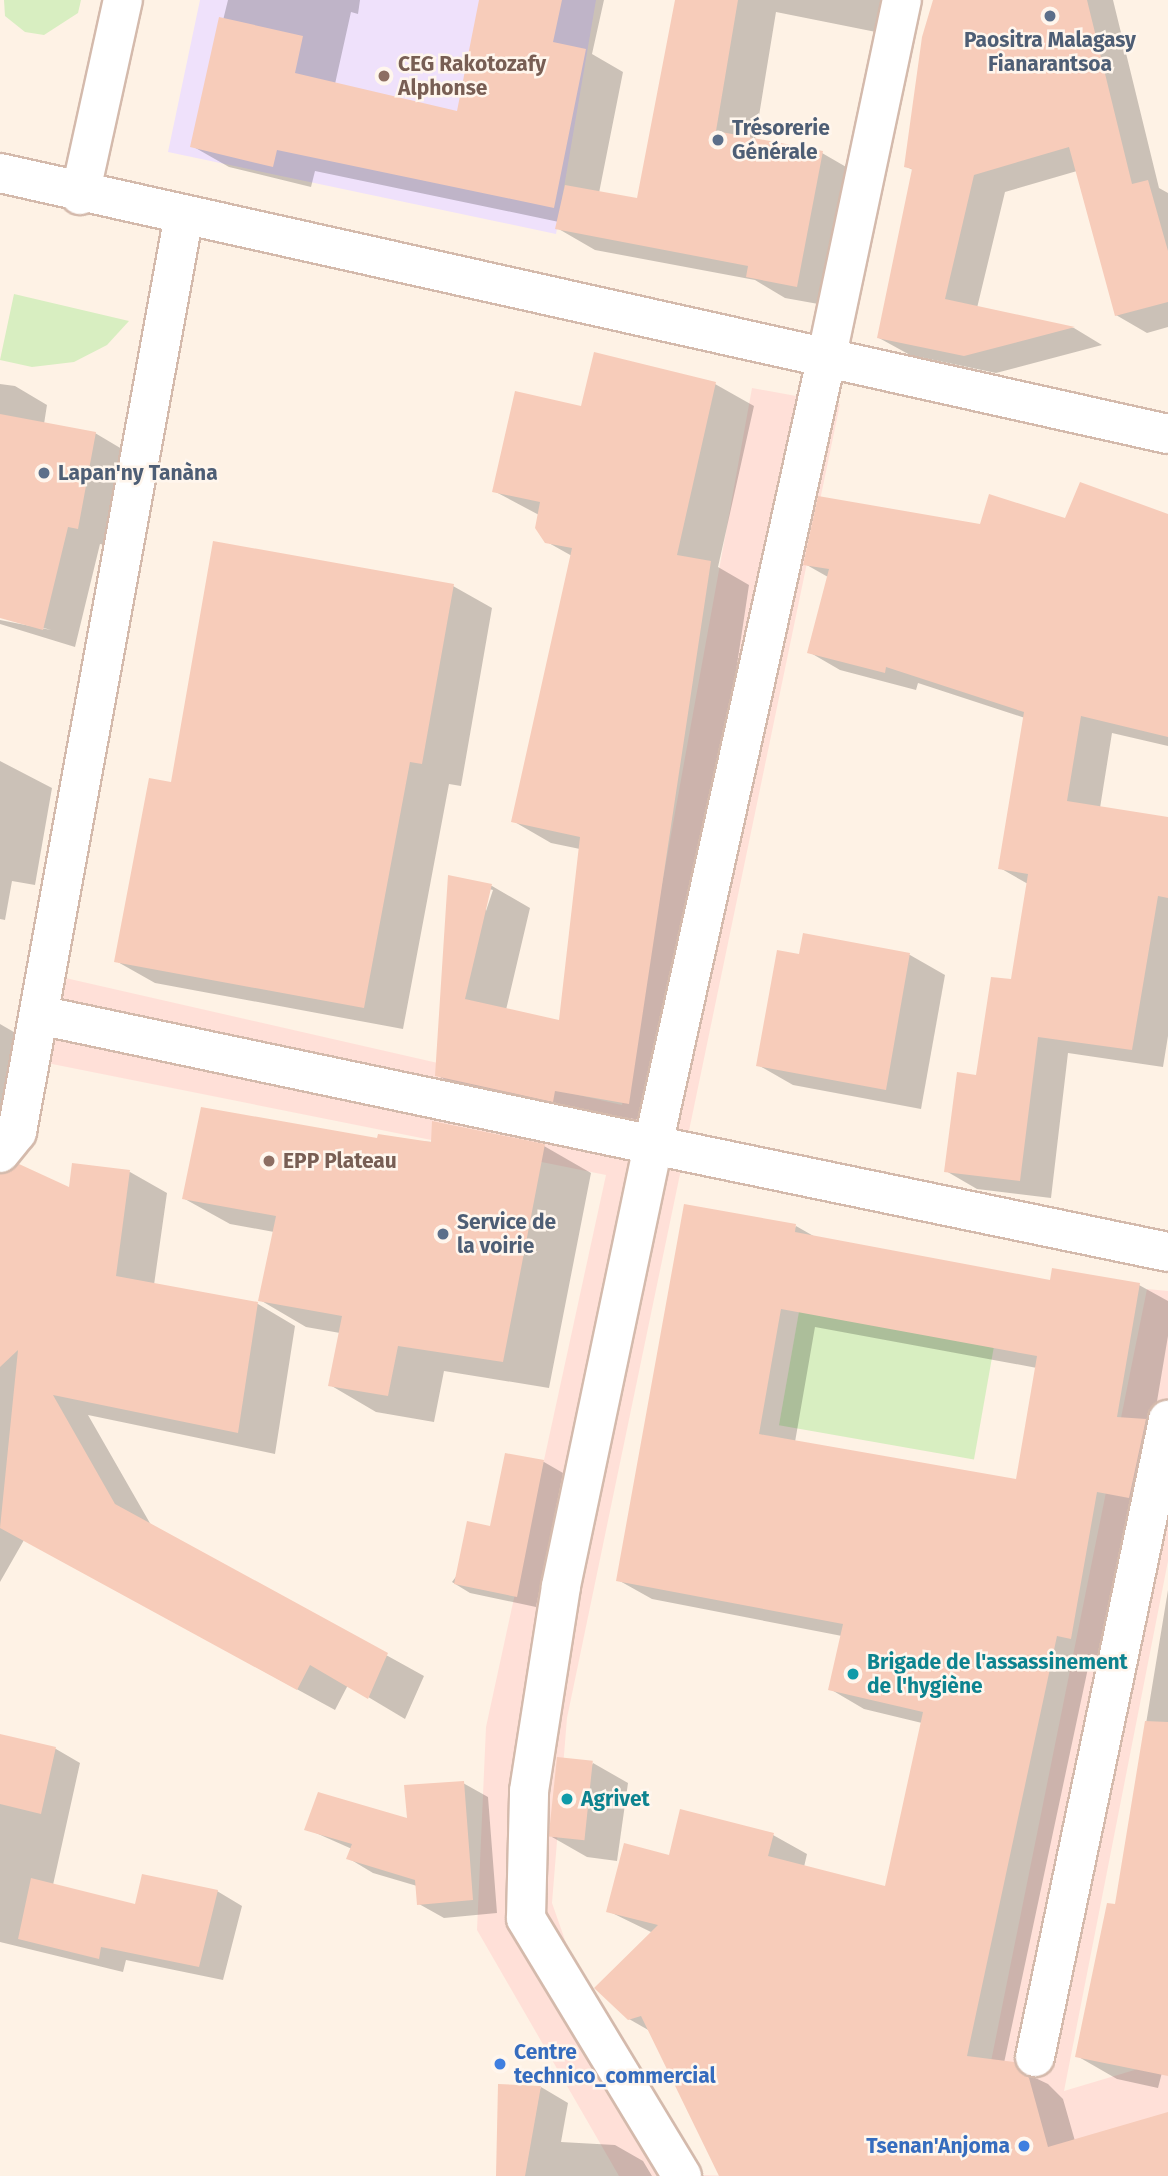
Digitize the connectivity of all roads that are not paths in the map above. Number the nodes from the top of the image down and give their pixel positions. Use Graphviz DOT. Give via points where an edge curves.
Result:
graph roads {
  1 [pos="123,0"];
  2 [pos="902,0"];
  3 [pos="0,173"];
  4 [pos="80,194"];
  5 [pos="184,215"];
  6 [pos="826,360"];
  7 [pos="1168,434"];
  8 [pos="39,1015"];
  9 [pos="653,1145"];
  10 [pos="0,1153"];
  11 [pos="1168,1252"];
  12 [pos="1168,1420"];
  13 [pos="1035,2057"];
  14 [pos="682,2176"];
  1 -- 4 [label="street"];
  2 -- 6 [label="street"];
  3 -- 4 [label="street"];
  4 -- 5 [label="street"];
  5 -- 6 [label="street"];
  5 -- 8 [label="street"];
  6 -- 7 [label="street"];
  6 -- 9 [label="street"];
  8 -- 9 [label="street"];
  8 -- 10 [label="street" via="17,1132"];
  9 -- 11 [label="street"];
  9 -- 14 [label="street" via="561,1586 529,1791 526,1918"];
  12 -- 13 [label="street"];
}
